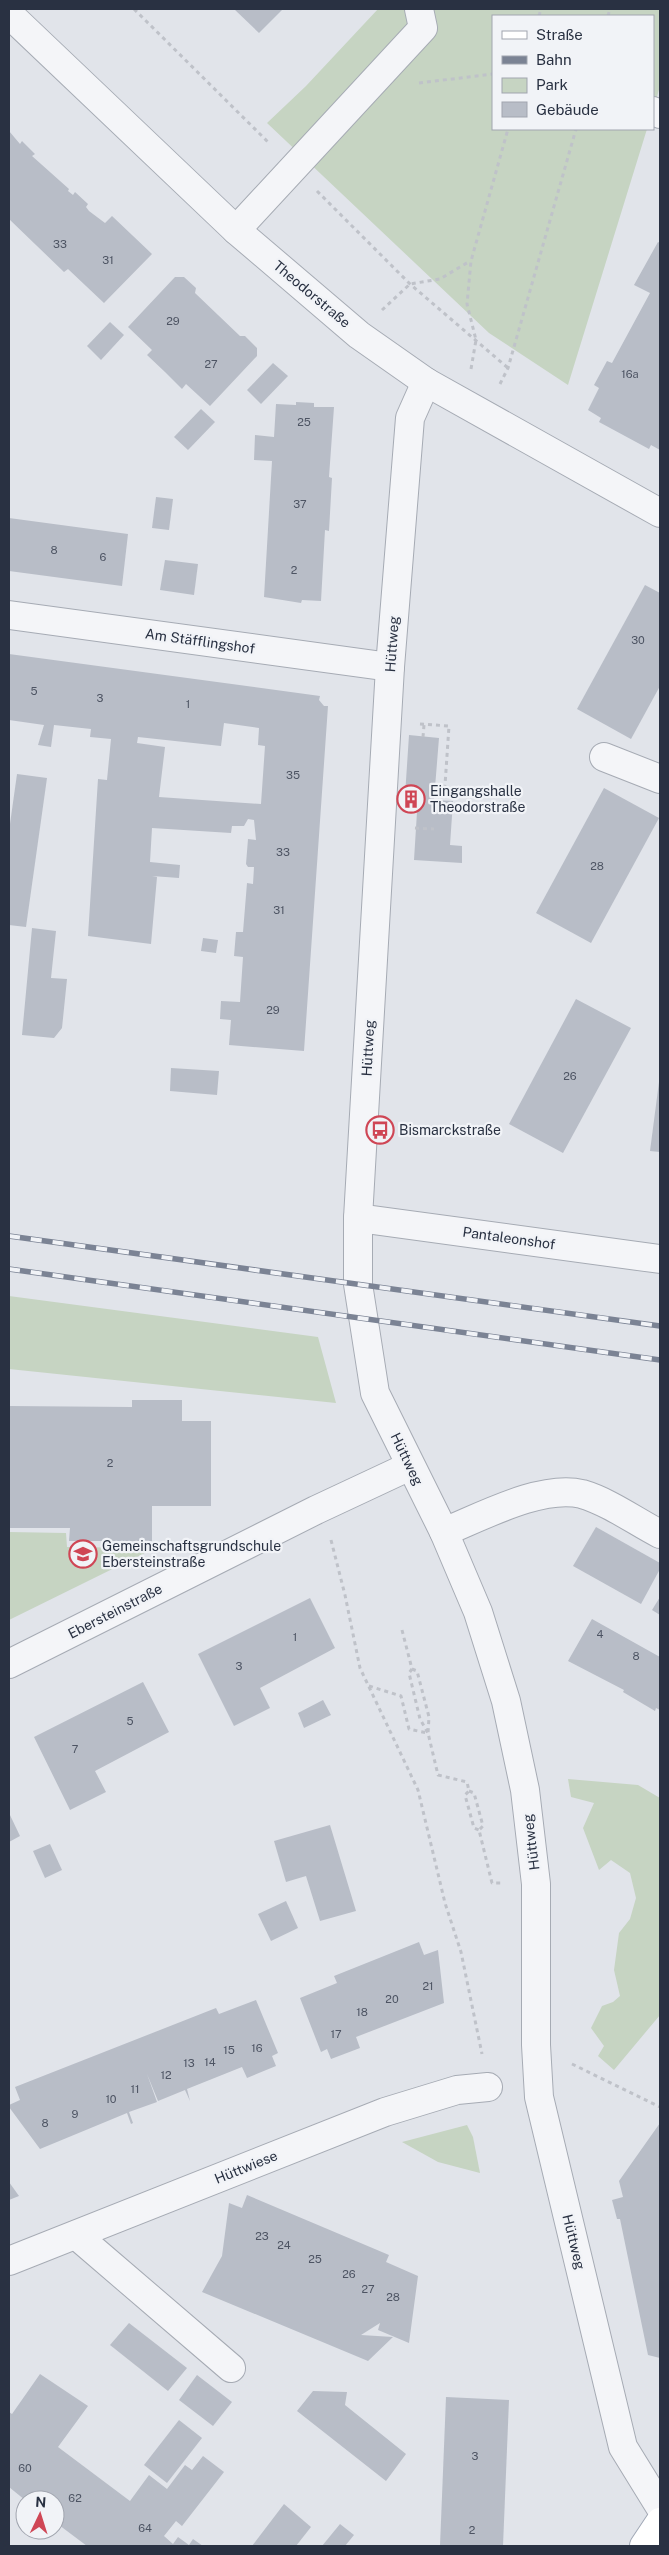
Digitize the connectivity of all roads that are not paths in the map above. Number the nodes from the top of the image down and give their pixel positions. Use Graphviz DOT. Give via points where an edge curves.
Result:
graph roads {
  1 [pos="419,9"];
  2 [pos="9,14"];
  3 [pos="236,230"];
  4 [pos="426,382"];
  5 [pos="660,513"];
  6 [pos="9,616"];
  7 [pos="390,666"];
  8 [pos="604,757"];
  9 [pos="660,779"];
  10 [pos="358,1218"];
  11 [pos="660,1259"];
  12 [pos="410,1466"];
  13 [pos="444,1532"];
  14 [pos="660,1534"];
  15 [pos="9,1664"];
  16 [pos="488,2087"];
  17 [pos="76,2235"];
  18 [pos="9,2262"];
  19 [pos="231,2368"];
  20 [pos="660,2507"];
  21 [pos="660,2522"];
  22 [pos="644,2546"];
  1 -- 3 [label="street" via="423,28"];
  2 -- 3 [label="street, Theodorstraße"];
  3 -- 4 [label="street, Theodorstraße" via="359,334"];
  4 -- 5 [label="street, Theodorstraße"];
  4 -- 7 [label="street, Hüttweg" via="410,418"];
  6 -- 7 [label="street, Am Stäfflingshof"];
  7 -- 10 [label="street, Hüttweg"];
  8 -- 9 [label="street"];
  10 -- 11 [label="street, Pantaleonshof"];
  10 -- 12 [label="street, Hüttweg" via="358,1284 375,1393"];
  12 -- 13 [label="street, Hüttweg"];
  12 -- 15 [label="street, Ebersteinstraße"];
  13 -- 14 [label="street" via="536,1496 568,1492 601,1502"];
  13 -- 20 [label="street, Hüttweg" via="490,1648 506,1701 525,1790 536,1884 539,2097 623,2447"];
  16 -- 17 [label="street, Hüttwiese" via="457,2090 385,2112"];
  17 -- 18 [label="street, Hüttwiese"];
  17 -- 19 [label="street"];
  21 -- 22 [label="main road"];
}
